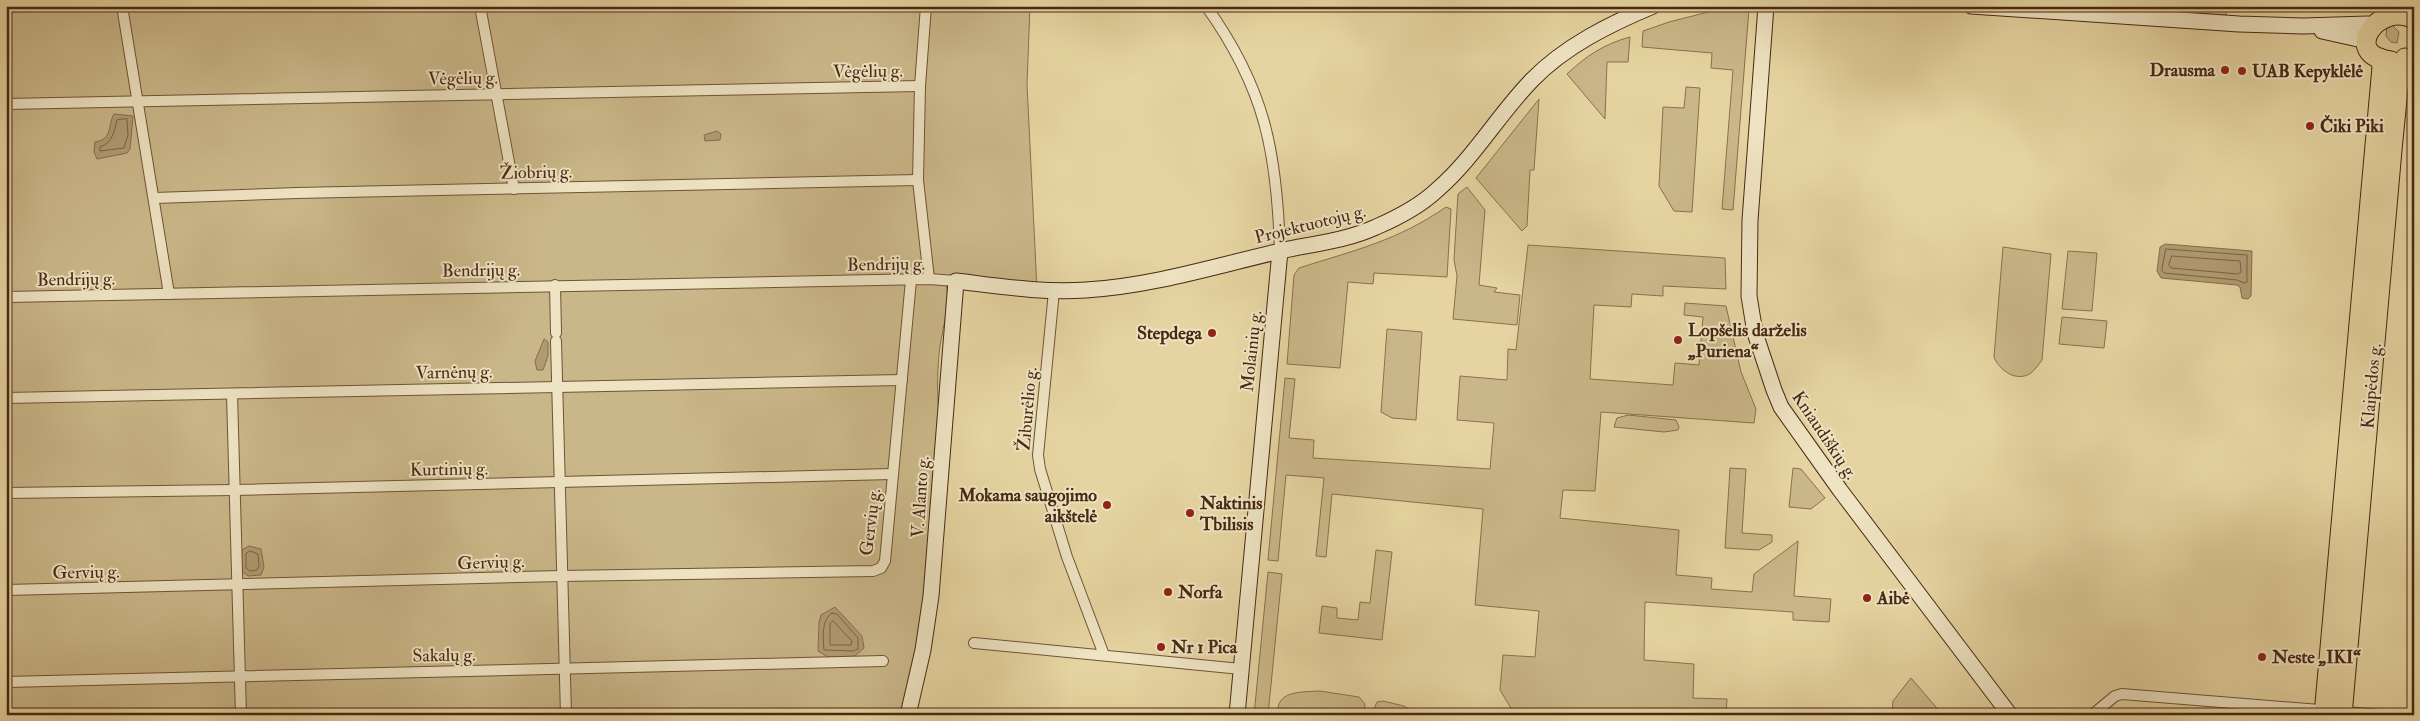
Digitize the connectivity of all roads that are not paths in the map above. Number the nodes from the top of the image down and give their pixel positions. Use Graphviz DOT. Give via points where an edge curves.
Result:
graph roads {
  1 [pos="40,6"];
  2 [pos="122,6"];
  3 [pos="480,6"];
  4 [pos="926,6"];
  5 [pos="1206,6"];
  6 [pos="1653,6"];
  7 [pos="1766,6"];
  8 [pos="1971,6"];
  9 [pos="6,7"];
  10 [pos="2384,8"];
  11 [pos="2410,13"];
  12 [pos="2367,33"];
  13 [pos="2409,54"];
  14 [pos="2380,58"];
  15 [pos="920,86"];
  16 [pos="496,93"];
  17 [pos="139,101"];
  18 [pos="6,104"];
  19 [pos="918,180"];
  20 [pos="514,189"];
  21 [pos="155,198"];
  22 [pos="1280,251"];
  23 [pos="929,279"];
  24 [pos="911,280"];
  25 [pos="956,281"];
  26 [pos="555,285"];
  27 [pos="1054,291"];
  28 [pos="169,294"];
  29 [pos="6,297"];
  30 [pos="902,380"];
  31 [pos="557,386"];
  32 [pos="232,394"];
  33 [pos="6,398"];
  34 [pos="892,474"];
  35 [pos="559,483"];
  36 [pos="234,490"];
  37 [pos="6,493"];
  38 [pos="562,576"];
  39 [pos="236,584"];
  40 [pos="6,590"];
  41 [pos="974,642"];
  42 [pos="1104,655"];
  43 [pos="883,661"];
  44 [pos="1241,669"];
  45 [pos="565,670"];
  46 [pos="239,676"];
  47 [pos="6,682"];
  48 [pos="2333,713"];
  49 [pos="241,715"];
  50 [pos="566,715"];
  51 [pos="908,715"];
  52 [pos="1237,715"];
  53 [pos="2010,715"];
  54 [pos="2092,715"];
  55 [pos="2382,715"];
  1 -- 9 [label="street"];
  2 -- 17 [label="street"];
  3 -- 16 [label="street"];
  4 -- 15 [label="street"];
  5 -- 22 [label="street, Molainių g." via="1230,39 1263,117 1278,195"];
  6 -- 22 [label="main road, Projektuotojų g." via="1578,43 1551,61 1531,80 1461,168 1406,212 1360,233"];
  7 -- 53 [label="main road, Kniaudiškių g." via="1750,220 1749,296 1755,333 1774,390 1781,407 1840,490"];
  8 -- 12 [label="main road" via="2303,26"];
  10 -- 11 [label="highway"];
  10 -- 12 [label="highway" via="2374,15"];
  12 -- 14 [label="highway" via="2371,51"];
  13 -- 14 [label="highway, Klaipėdos g." via="2395,61"];
  13 -- 48 [label="highway, Klaipėdos g." via="2400,69"];
  14 -- 48 [label="highway, Klaipėdos g." via="2382,67"];
  15 -- 16 [label="street, Vėgėlių g."];
  15 -- 19 [label="street"];
  16 -- 17 [label="street, Vėgėlių g."];
  16 -- 20 [label="street"];
  17 -- 18 [label="street, Vėgėlių g."];
  17 -- 21 [label="street"];
  19 -- 20 [label="street, Žiobrių g."];
  19 -- 23 [label="street"];
  20 -- 21 [label="street, Žiobrių g."];
  21 -- 28 [label="street"];
  22 -- 27 [label="main road, Projektuotojų g." via="1125,286"];
  22 -- 44 [label="main road, Molainių g."];
  23 -- 24 [label="street, Bendrijų g."];
  23 -- 25 [label="street, Bendrijų g."];
  24 -- 26 [label="street, Bendrijų g."];
  24 -- 30 [label="street, Gervių g."];
  25 -- 27 [label="main road, Projektuotojų g."];
  25 -- 51 [label="main road, V. Alanto g." via="931,596"];
  26 -- 28 [label="street, Bendrijų g."];
  26 -- 31 [label="street"];
  27 -- 42 [label="street, Žiburėlio g." via="1038,456 1067,556"];
  28 -- 29 [label="street, Bendrijų g."];
  30 -- 31 [label="street, Varnėnų g."];
  30 -- 34 [label="street, Gervių g."];
  31 -- 32 [label="street, Varnėnų g."];
  31 -- 35 [label="street"];
  32 -- 33 [label="street, Varnėnų g."];
  32 -- 36 [label="street"];
  34 -- 35 [label="street, Kurtinių g."];
  34 -- 38 [label="street, Gervių g." via="884,561 881,568 873,571"];
  35 -- 36 [label="street, Kurtinių g."];
  35 -- 38 [label="street"];
  36 -- 37 [label="street, Kurtinių g."];
  36 -- 39 [label="street"];
  38 -- 39 [label="street, Gervių g."];
  38 -- 45 [label="street"];
  39 -- 40 [label="street, Gervių g."];
  39 -- 46 [label="street"];
  41 -- 42 [label="street"];
  42 -- 44 [label="street"];
  43 -- 45 [label="street, Sakalų g."];
  44 -- 52 [label="main road, Molainių g."];
  45 -- 46 [label="street, Sakalų g."];
  45 -- 50 [label="street"];
  46 -- 47 [label="street, Sakalų g."];
  46 -- 49 [label="street"];
  48 -- 54 [label="street" via="2122,694"];
  48 -- 55 [label="street"];
}
